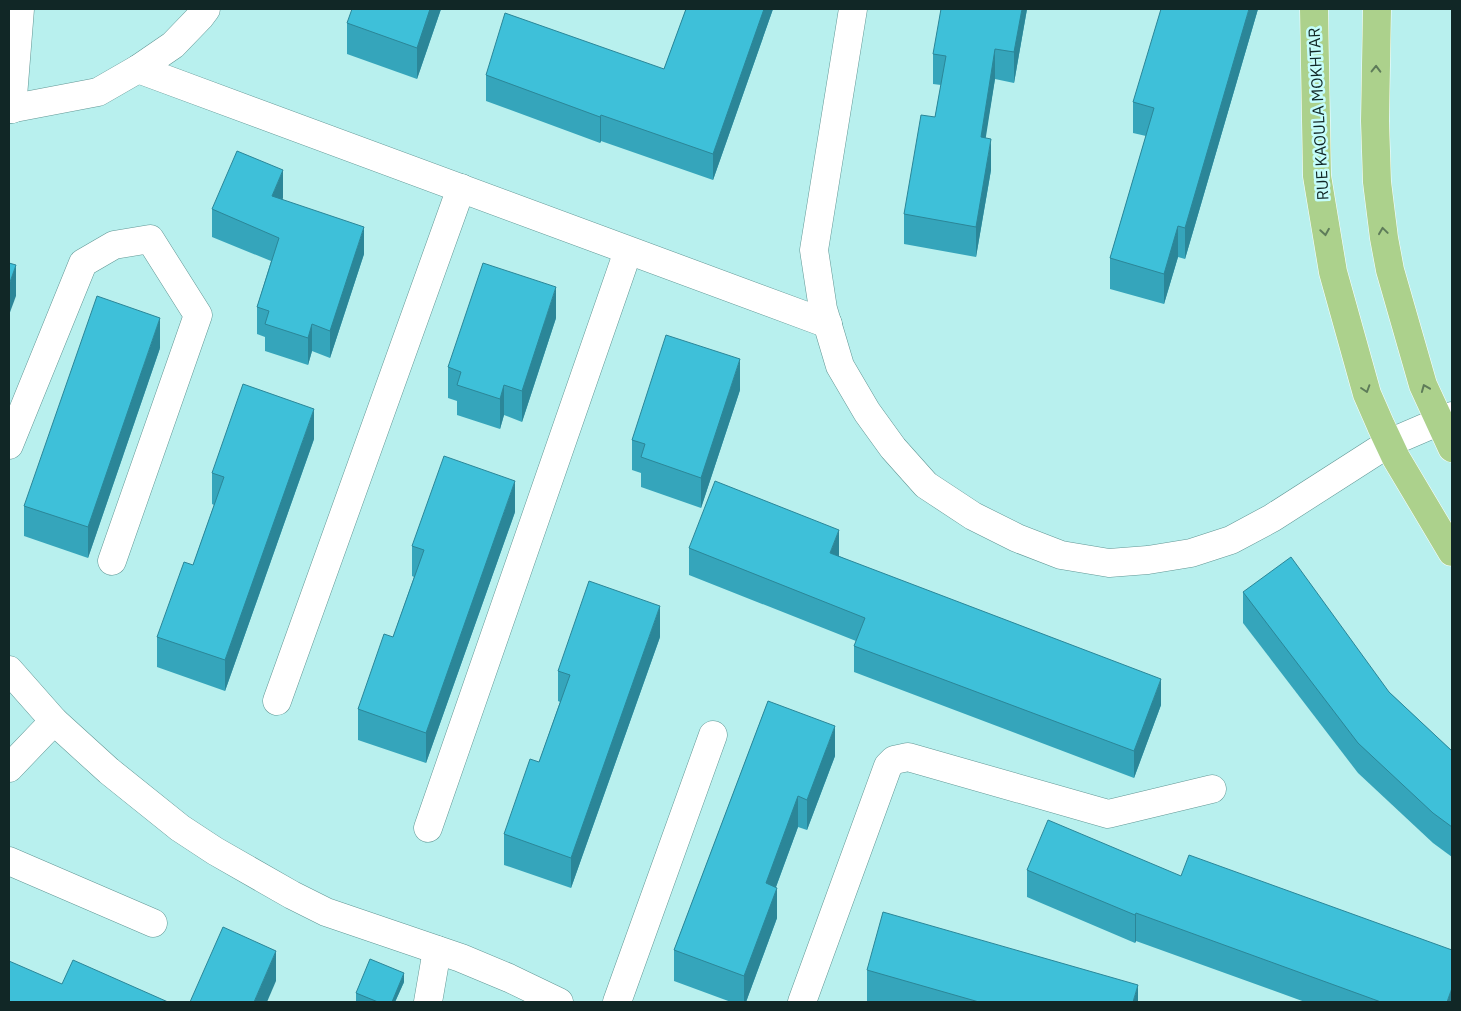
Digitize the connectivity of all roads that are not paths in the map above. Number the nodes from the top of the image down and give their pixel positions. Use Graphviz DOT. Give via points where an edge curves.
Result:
graph roads {
  1 [pos="20,9"];
  2 [pos="206,9"];
  3 [pos="853,9"];
  4 [pos="1314,9"];
  5 [pos="1377,9"];
  6 [pos="138,69"];
  7 [pos="10,109"];
  8 [pos="461,188"];
  9 [pos="628,251"];
  10 [pos="828,324"];
  11 [pos="1446,419"];
  12 [pos="1389,443"];
  13 [pos="9,445"];
  14 [pos="1452,448"];
  15 [pos="1452,552"];
  16 [pos="112,561"];
  17 [pos="9,670"];
  18 [pos="277,701"];
  19 [pos="54,721"];
  20 [pos="713,735"];
  21 [pos="9,768"];
  22 [pos="1212,789"];
  23 [pos="428,828"];
  24 [pos="9,861"];
  25 [pos="153,922"];
  26 [pos="437,950"];
  27 [pos="428,1002"];
  28 [pos="559,1002"];
  29 [pos="617,1002"];
  30 [pos="802,1002"];
  1 -- 7 [label="street"];
  2 -- 6 [label="street" via="173,45"];
  3 -- 10 [label="street" via="814,250"];
  4 -- 12 [label="main road, RUE KAOULA MOKHTAR, one-way" via="1317,176 1326,236 1367,394"];
  11 -- 5 [label="main road, one-way" via="1421,377 1384,238 1375,138"];
  6 -- 7 [label="street" via="98,92"];
  6 -- 8 [label="street"];
  8 -- 9 [label="street"];
  8 -- 18 [label="street"];
  9 -- 10 [label="street"];
  9 -- 23 [label="street"];
  10 -- 12 [label="street" via="840,366 867,412 926,485 973,516 1017,538 1061,554 1109,563 1138,561 1191,553 1231,540 1272,518"];
  11 -- 12 [label="street"];
  11 -- 14 [label="main road"];
  12 -- 15 [label="main road, RUE KAOULA MOKHTAR"];
  13 -- 16 [label="street" via="83,263 114,245 150,239 198,315"];
  17 -- 19 [label="street"];
  19 -- 21 [label="street"];
  19 -- 26 [label="street" via="109,771 180,828 215,851 326,912"];
  20 -- 29 [label="street"];
  22 -- 30 [label="street" via="1108,814 908,757 894,760 888,766"];
  24 -- 25 [label="street"];
  26 -- 27 [label="street"];
  26 -- 28 [label="street"];
}
